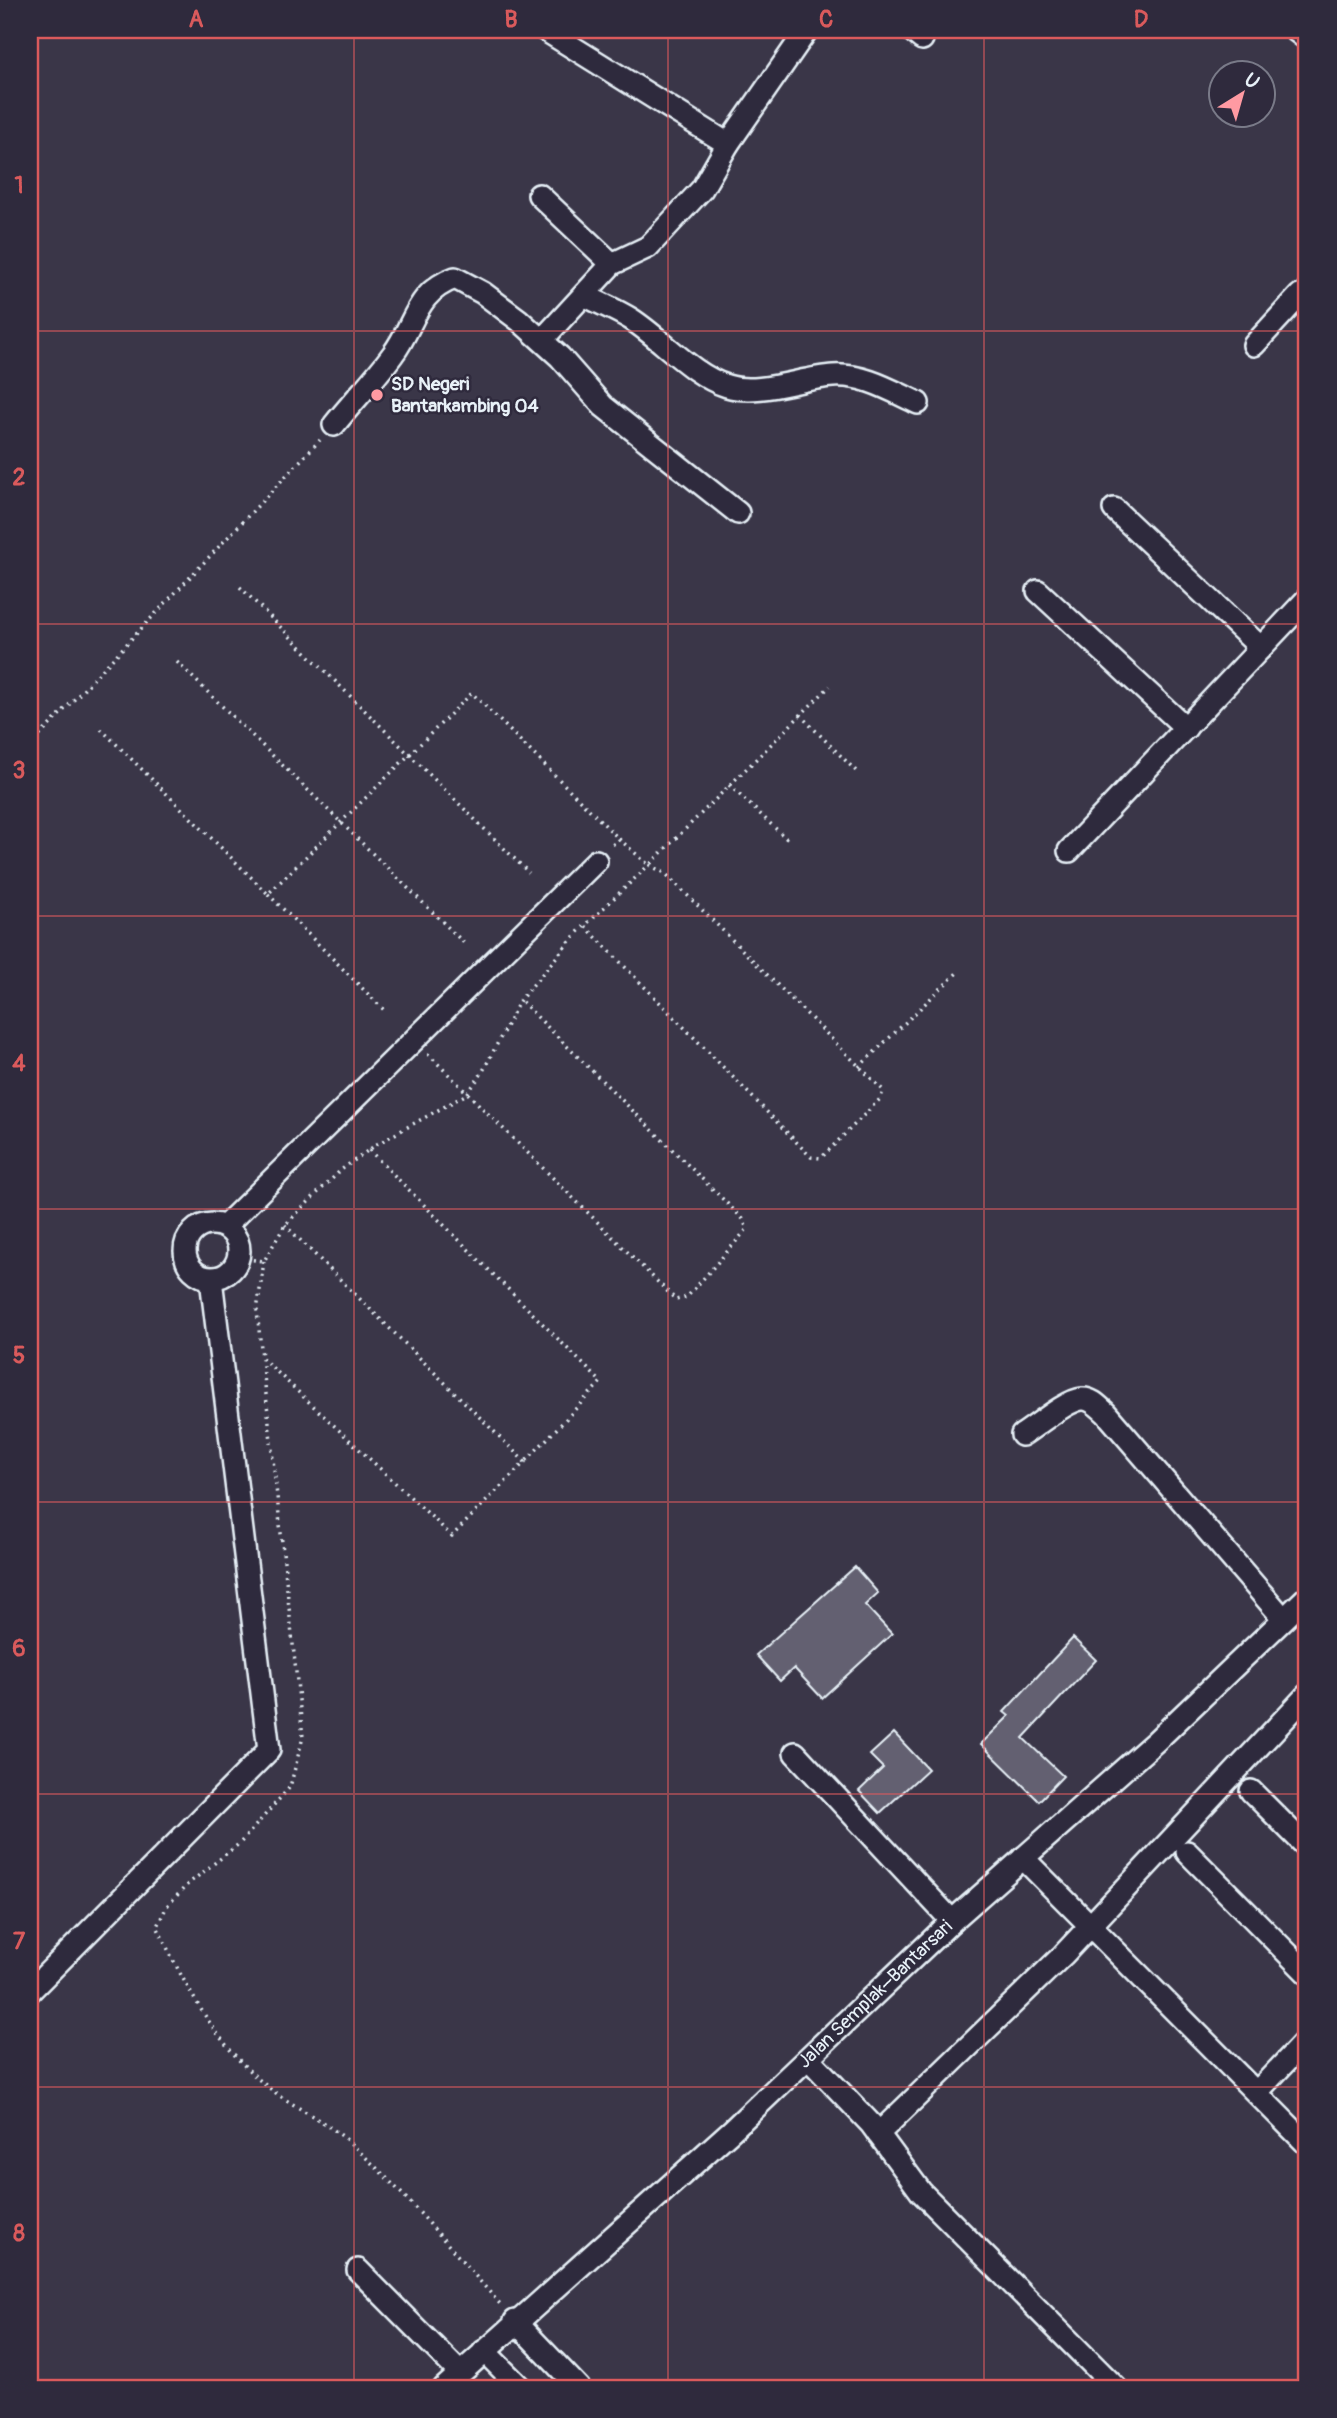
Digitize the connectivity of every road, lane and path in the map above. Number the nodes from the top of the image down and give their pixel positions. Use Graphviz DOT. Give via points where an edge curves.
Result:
graph roads {
  1 [pos="545,30"];
  2 [pos="807,30"];
  3 [pos="1295,30"];
  4 [pos="1307,39"];
  5 [pos="728,144"];
  6 [pos="539,195"];
  7 [pos="612,264"];
  8 [pos="1307,294"];
  9 [pos="584,295"];
  10 [pos="542,340"];
  11 [pos="1254,345"];
  12 [pos="918,403"];
  13 [pos="334,425"];
  14 [pos="1114,509"];
  15 [pos="738,513"];
  16 [pos="240,587"];
  17 [pos="1038,591"];
  18 [pos="1307,599"];
  19 [pos="1261,648"];
  20 [pos="177,662"];
  21 [pos="830,686"];
  22 [pos="800,715"];
  23 [pos="1185,728"];
  24 [pos="101,729"];
  25 [pos="30,746"];
  26 [pos="411,754"];
  27 [pos="859,774"];
  28 [pos="729,785"];
  29 [pos="342,821"];
  30 [pos="619,839"];
  31 [pos="790,842"];
  32 [pos="1069,851"];
  33 [pos="596,861"];
  34 [pos="649,865"];
  35 [pos="528,873"];
  36 [pos="268,894"];
  37 [pos="585,926"];
  38 [pos="464,943"];
  39 [pos="958,972"];
  40 [pos="520,1000"];
  41 [pos="384,1010"];
  42 [pos="414,1040"];
  43 [pos="859,1067"];
  44 [pos="467,1094"];
  45 [pos="369,1150"];
  46 [pos="285,1225"];
  47 [pos="225,1226"];
  48 [pos="239,1258"];
  49 [pos="211,1279"];
  50 [pos="262,1358"];
  51 [pos="1022,1435"];
  52 [pos="524,1462"];
  53 [pos="1307,1597"];
  54 [pos="1283,1618"];
  55 [pos="1307,1695"];
  56 [pos="795,1753"];
  57 [pos="1251,1791"];
  58 [pos="1307,1847"];
  59 [pos="1187,1852"];
  60 [pos="1023,1858"];
  61 [pos="952,1922"];
  62 [pos="157,1926"];
  63 [pos="1091,1926"];
  64 [pos="1307,1973"];
  65 [pos="30,1991"];
  66 [pos="1307,2039"];
  67 [pos="809,2059"];
  68 [pos="1257,2092"];
  69 [pos="878,2134"];
  70 [pos="1307,2144"];
  71 [pos="358,2270"];
  72 [pos="515,2321"];
  73 [pos="484,2351"];
  74 [pos="460,2373"];
  75 [pos="444,2388"];
  76 [pos="521,2388"];
  77 [pos="579,2388"];
  78 [pos="1116,2388"];
  1 -- 5 [label="street"];
  2 -- 5 [label="street"];
  3 -- 4 [label="street"];
  5 -- 7 [label="street" via="702,189 663,233 648,247"];
  6 -- 7 [label="street"];
  7 -- 9 [label="street"];
  8 -- 11 [label="street" via="1301,294"];
  9 -- 10 [label="street"];
  9 -- 12 [label="street" via="629,318 726,385 744,389 854,377"];
  10 -- 13 [label="street" via="483,293 455,278 437,284 416,310 393,355"];
  10 -- 15 [label="street" via="603,406"];
  13 -- 25 [label="path"];
  14 -- 19 [label="street"];
  16 -- 26 [label="path"];
  17 -- 23 [label="street"];
  18 -- 19 [label="street"];
  19 -- 23 [label="street"];
  20 -- 29 [label="path"];
  21 -- 22 [label="path"];
  22 -- 27 [label="path"];
  22 -- 28 [label="path"];
  23 -- 32 [label="street"];
  24 -- 36 [label="path"];
  26 -- 29 [label="path"];
  26 -- 30 [label="path" via="472,694"];
  26 -- 35 [label="path"];
  28 -- 31 [label="path"];
  28 -- 34 [label="path"];
  29 -- 36 [label="path"];
  29 -- 38 [label="path"];
  30 -- 33 [label="path"];
  30 -- 34 [label="path"];
  33 -- 42 [label="street"];
  34 -- 37 [label="path"];
  34 -- 43 [label="path" via="665,873"];
  36 -- 41 [label="path"];
  37 -- 40 [label="path"];
  37 -- 43 [label="path" via="811,1157 821,1158 881,1098 883,1090"];
  39 -- 43 [label="path"];
  40 -- 44 [label="path"];
  40 -- 44 [label="path" via="743,1219 747,1228 687,1297 676,1300"];
  42 -- 44 [label="path"];
  42 -- 47 [label="street"];
  44 -- 45 [label="path"];
  45 -- 46 [label="path" via="341,1170"];
  45 -- 52 [label="path" via="601,1382"];
  46 -- 48 [label="path" via="264,1261"];
  46 -- 52 [label="path"];
  47 -- 48 [label="street" via="238,1240"];
  47 -- 49 [label="street" via="206,1223 189,1234 183,1253 192,1271"];
  48 -- 49 [label="street" via="228,1273"];
  49 -- 65 [label="street" via="269,1750"];
  50 -- 52 [label="path" via="452,1536"];
  51 -- 54 [label="street" via="1071,1403 1093,1402"];
  53 -- 54 [label="street, Jalan Semplak–Bantarsari"];
  54 -- 60 [label="street, Jalan Semplak–Bantarsari" via="1156,1741"];
  55 -- 63 [label="street"];
  56 -- 61 [label="street"];
  57 -- 58 [label="street"];
  59 -- 64 [label="street"];
  60 -- 61 [label="street, Jalan Semplak–Bantarsari"];
  60 -- 63 [label="street"];
  61 -- 67 [label="street, Jalan Semplak–Bantarsari"];
  62 -- 72 [label="path" via="173,1962 235,2056 269,2088 346,2140 406,2198"];
  63 -- 68 [label="street"];
  63 -- 69 [label="street"];
  66 -- 68 [label="street"];
  67 -- 69 [label="street"];
  67 -- 72 [label="street, Jalan Semplak–Bantarsari"];
  68 -- 70 [label="street"];
  69 -- 78 [label="street" via="921,2192"];
  71 -- 74 [label="street"];
  72 -- 73 [label="street, Jalan Semplak–Bantarsari"];
  72 -- 77 [label="street"];
  73 -- 74 [label="street, Jalan Semplak–Bantarsari"];
  73 -- 76 [label="street"];
  74 -- 75 [label="street, Jalan Semplak–Bantarsari"];
}
